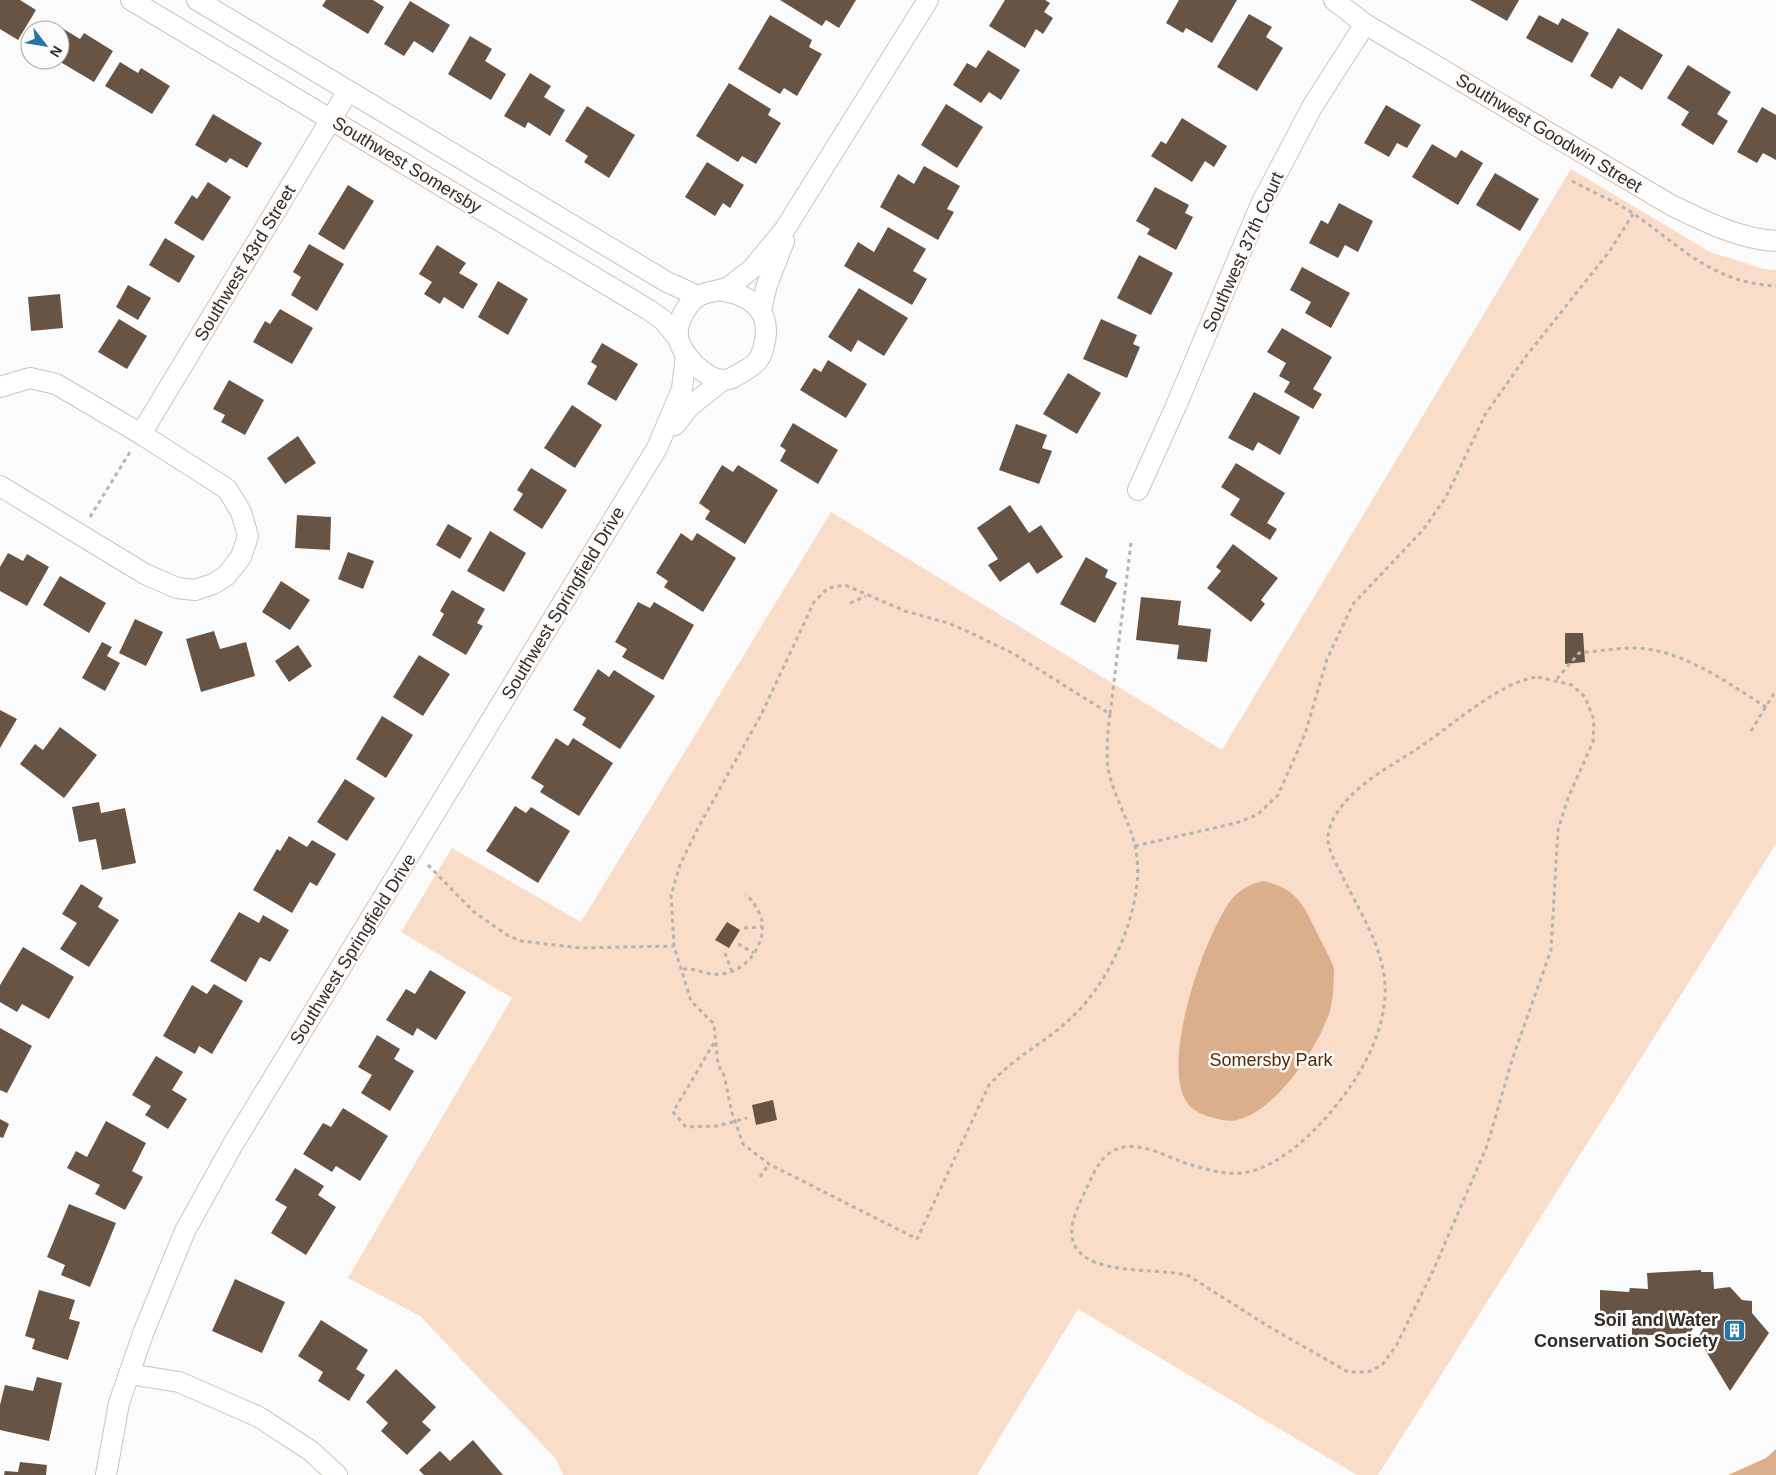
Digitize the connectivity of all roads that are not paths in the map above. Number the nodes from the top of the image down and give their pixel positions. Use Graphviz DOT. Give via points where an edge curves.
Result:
graph roads {
  1 [pos="131,0"];
  2 [pos="197,0"];
  3 [pos="928,0"];
  4 [pos="1334,0"];
  5 [pos="1365,24"];
  6 [pos="348,91"];
  7 [pos="331,120"];
  8 [pos="801,205"];
  9 [pos="1776,241"];
  10 [pos="719,290"];
  11 [pos="698,296"];
  12 [pos="761,310"];
  13 [pos="682,347"];
  14 [pos="723,380"];
  15 [pos="0,387"];
  16 [pos="141,434"];
  17 [pos="657,448"];
  18 [pos="0,486"];
  19 [pos="1138,490"];
  20 [pos="129,1374"];
  21 [pos="106,1475"];
  22 [pos="337,1475"];
  1 -- 7 [label="street, Southwest Somersby"];
  2 -- 6 [label="street, Southwest Somersby"];
  3 -- 8 [label="street"];
  4 -- 5 [label="street, Southwest Goodwin Street"];
  5 -- 9 [label="street, Southwest Goodwin Street" via="1671,205 1739,234"];
  5 -- 19 [label="street, Southwest 37th Court" via="1312,107 1261,204"];
  6 -- 7 [label="street, Southwest 43rd Street"];
  6 -- 11 [label="street, Southwest Somersby" via="667,282"];
  7 -- 13 [label="street, Southwest Somersby" via="649,310 663,320"];
  7 -- 16 [label="street, Southwest 43rd Street"];
  8 -- 10 [label="street" via="753,268 729,287"];
  8 -- 12 [label="street" via="777,256"];
  10 -- 11 [label="street"];
  10 -- 12 [label="street" via="736,292"];
  11 -- 13 [label="street" via="684,312"];
  12 -- 14 [label="street" via="767,334 756,364 735,377"];
  13 -- 14 [label="street" via="700,370"];
  13 -- 17 [label="street, Southwest Springfield Drive" via="682,389"];
  14 -- 17 [label="street, Southwest Springfield Drive" via="689,407"];
  15 -- 16 [label="street" via="30,378 56,384"];
  16 -- 18 [label="street" via="227,489 241,512 248,536 241,557 226,576 213,584 194,590 177,588 145,574"];
  17 -- 20 [label="street, Southwest Springfield Drive" via="232,1146 185,1231"];
  20 -- 21 [label="street, Southwest Springfield Drive" via="119,1403"];
  20 -- 22 [label="street" via="179,1382 259,1417 312,1451"];
}
